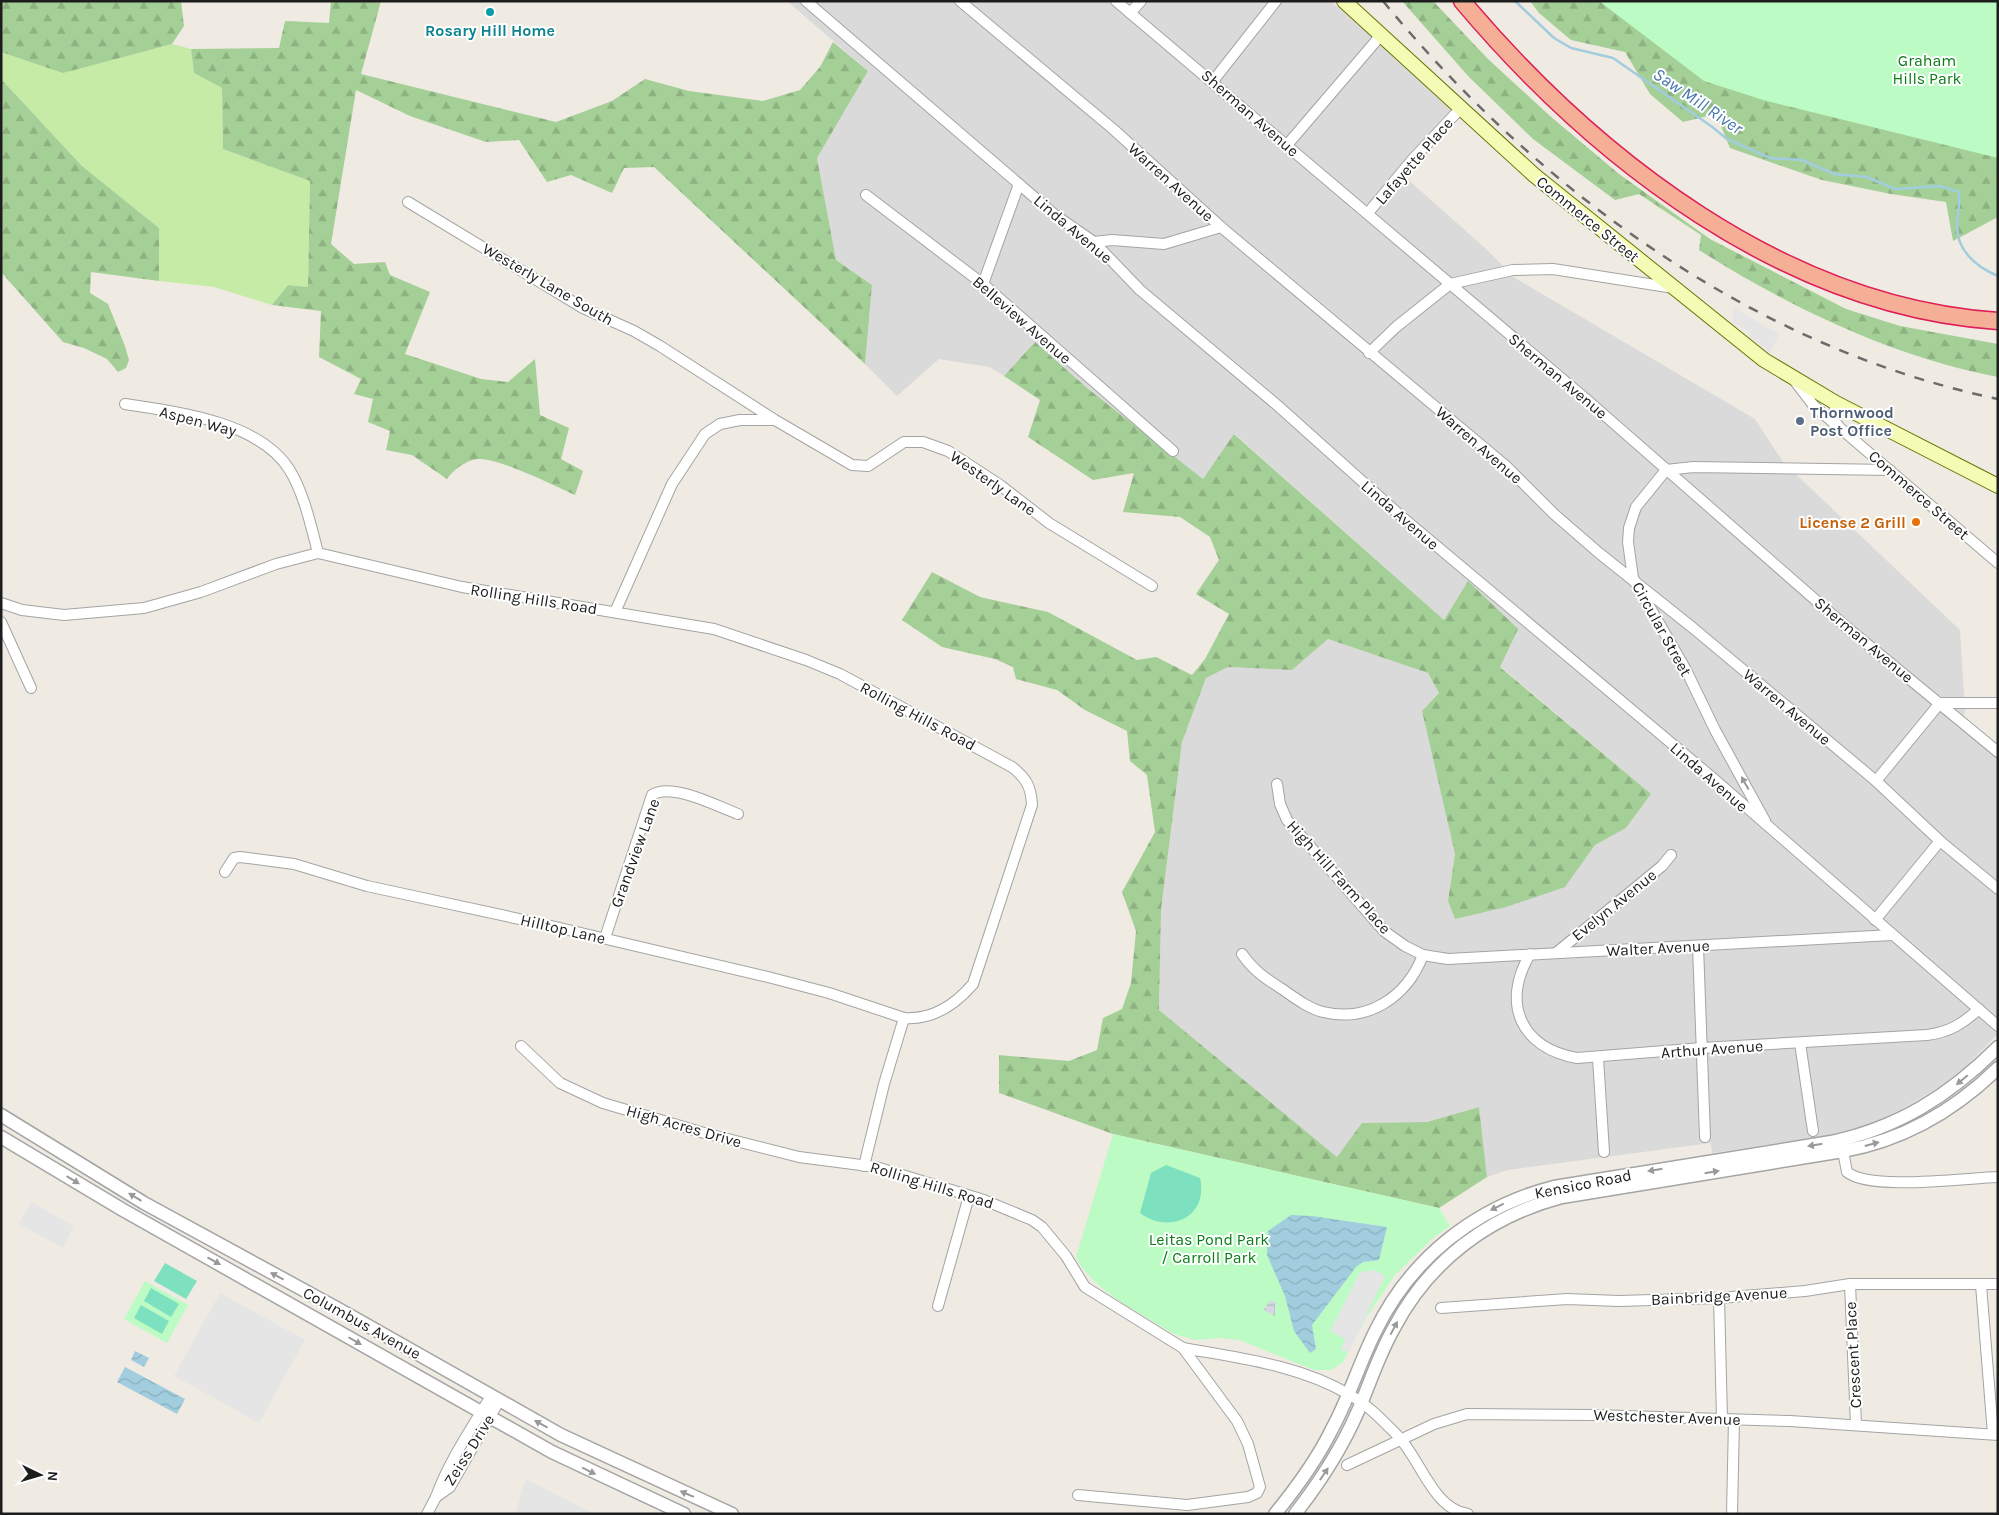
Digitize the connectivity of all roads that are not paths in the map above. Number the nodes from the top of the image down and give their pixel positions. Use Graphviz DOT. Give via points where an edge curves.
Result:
graph roads {
  1 [pos="806,1"];
  2 [pos="960,1"];
  3 [pos="1116,1"];
  4 [pos="1141,1"];
  5 [pos="1276,1"];
  6 [pos="1344,1"];
  7 [pos="1462,1"];
  8 [pos="1475,1"];
  9 [pos="1130,13"];
  10 [pos="1380,33"];
  11 [pos="1213,81"];
  12 [pos="1460,109"];
  13 [pos="1287,145"];
  14 [pos="1019,184"];
  15 [pos="866,195"];
  16 [pos="408,202"];
  17 [pos="1368,213"];
  18 [pos="1221,227"];
  19 [pos="1094,242"];
  20 [pos="984,284"];
  21 [pos="1450,284"];
  22 [pos="1674,288"];
  23 [pos="1998,311"];
  24 [pos="1998,322"];
  25 [pos="1369,353"];
  26 [pos="1794,380"];
  27 [pos="714,381"];
  28 [pos="1836,403"];
  29 [pos="125,404"];
  30 [pos="775,420"];
  31 [pos="1840,428"];
  32 [pos="1173,450"];
  33 [pos="1666,470"];
  34 [pos="1890,470"];
  35 [pos="1998,486"];
  36 [pos="318,553"];
  37 [pos="1998,563"];
  38 [pos="1633,578"];
  39 [pos="1152,586"];
  40 [pos="1,603"];
  41 [pos="616,612"];
  42 [pos="1,622"];
  43 [pos="32,688"];
  44 [pos="1940,703"];
  45 [pos="1998,703"];
  46 [pos="1998,752"];
  47 [pos="1876,781"];
  48 [pos="1277,784"];
  49 [pos="738,814"];
  50 [pos="1767,826"];
  51 [pos="1940,841"];
  52 [pos="1670,855"];
  53 [pos="225,872"];
  54 [pos="1998,888"];
  55 [pos="1875,920"];
  56 [pos="1892,934"];
  57 [pos="605,938"];
  58 [pos="1698,946"];
  59 [pos="1556,953"];
  60 [pos="1242,954"];
  61 [pos="1530,954"];
  62 [pos="1424,955"];
  63 [pos="1979,1009"];
  64 [pos="904,1018"];
  65 [pos="1998,1026"];
  66 [pos="1800,1043"];
  67 [pos="522,1046"];
  68 [pos="1998,1047"];
  69 [pos="1702,1048"];
  70 [pos="1598,1058"];
  71 [pos="1998,1068"];
  72 [pos="1,1115"];
  73 [pos="1813,1131"];
  74 [pos="1,1137"];
  75 [pos="1705,1137"];
  76 [pos="1843,1151"];
  77 [pos="60,1152"];
  78 [pos="1604,1152"];
  79 [pos="50,1166"];
  80 [pos="864,1166"];
  81 [pos="1998,1176"];
  82 [pos="969,1196"];
  83 [pos="1850,1284"];
  84 [pos="1998,1284"];
  85 [pos="1982,1285"];
  86 [pos="1719,1298"];
  87 [pos="938,1306"];
  88 [pos="1441,1308"];
  89 [pos="1182,1348"];
  90 [pos="1355,1398"];
  91 [pos="495,1399"];
  92 [pos="485,1415"];
  93 [pos="1722,1419"];
  94 [pos="1734,1420"];
  95 [pos="1856,1425"];
  96 [pos="1995,1435"];
  97 [pos="1402,1440"];
  98 [pos="1347,1465"];
  99 [pos="1078,1495"];
  100 [pos="427,1514"];
  101 [pos="684,1514"];
  102 [pos="732,1514"];
  103 [pos="1275,1514"];
  104 [pos="1295,1514"];
  105 [pos="1468,1514"];
  106 [pos="1732,1514"];
  1 -- 14 [label="street, Linda Avenue"];
  2 -- 18 [label="street, Warren Avenue" via="1113,129"];
  3 -- 9 [label="street, Sherman Avenue"];
  4 -- 9 [label="street"];
  5 -- 11 [label="street"];
  6 -- 10 [label="main road, Commerce Street"];
  7 -- 24 [label="highway" via="1520,66 1586,128 1650,179 1733,234 1805,273 1867,297 1931,314"];
  8 -- 23 [label="highway" via="1534,65 1594,121 1658,172 1740,227 1798,258 1859,284 1922,301"];
  9 -- 11 [label="street, Sherman Avenue"];
  10 -- 12 [label="main road, Commerce Street"];
  10 -- 13 [label="street"];
  11 -- 13 [label="street, Sherman Avenue"];
  12 -- 17 [label="street, Lafayette Place"];
  12 -- 22 [label="main road, Commerce Street" via="1577,212"];
  13 -- 17 [label="street, Sherman Avenue"];
  14 -- 19 [label="street, Linda Avenue" via="1055,216"];
  14 -- 20 [label="street"];
  15 -- 20 [label="street, Belleview Avenue"];
  16 -- 27 [label="street, Westerly Lane South" via="583,308 634,331"];
  17 -- 21 [label="street, Sherman Avenue"];
  18 -- 19 [label="street" via="1164,244 1112,240"];
  18 -- 25 [label="street, Warren Avenue"];
  19 -- 50 [label="street, Linda Avenue" via="1140,290"];
  20 -- 32 [label="street, Belleview Avenue"];
  21 -- 22 [label="street" via="1513,270 1553,269"];
  21 -- 25 [label="street"];
  21 -- 33 [label="street, Sherman Avenue"];
  22 -- 26 [label="main road, Commerce Street"];
  25 -- 38 [label="street, Warren Avenue" via="1407,381 1506,466 1554,514"];
  26 -- 28 [label="main road"];
  26 -- 31 [label="street, Commerce Street" via="1814,406"];
  27 -- 30 [label="street, Westerly Lane"];
  28 -- 31 [label="street" via="1833,419"];
  28 -- 35 [label="main road"];
  29 -- 36 [label="street, Aspen Way" via="167,410 223,424 261,444 280,459 294,478"];
  30 -- 39 [label="street, Westerly Lane" via="858,466 868,466 904,442 922,442 948,451 1049,523"];
  30 -- 41 [label="street, Westerly Lane" via="740,420 720,424 705,434 672,484"];
  31 -- 34 [label="street, Commerce Street"];
  33 -- 34 [label="street" via="1693,467"];
  33 -- 38 [label="street, Circular Street" via="1636,507 1629,528"];
  33 -- 44 [label="street, Sherman Avenue" via="1844,625"];
  34 -- 37 [label="street, Commerce Street"];
  36 -- 40 [label="street, Rolling Hills Road" via="144,608 64,615 22,610"];
  36 -- 41 [label="street, Rolling Hills Road" via="462,587"];
  38 -- 47 [label="street, Warren Avenue"];
  50 -- 38 [label="street, Circular Street, one-way" via="1686,670"];
  41 -- 64 [label="street, Rolling Hills Road" via="714,629 806,660 929,720 1012,766 1026,778 1032,805 973,984 949,1006 917,1019"];
  42 -- 43 [label="street"];
  44 -- 45 [label="street"];
  44 -- 46 [label="street, Sherman Avenue"];
  44 -- 47 [label="street"];
  47 -- 51 [label="street, Warren Avenue"];
  48 -- 62 [label="street, High Hill Farm Place" via="1287,820 1303,840 1384,931"];
  49 -- 57 [label="street, Grandview Lane" via="678,792 664,790 652,795"];
  50 -- 55 [label="street, Linda Avenue"];
  51 -- 54 [label="street, Warren Avenue"];
  51 -- 55 [label="street"];
  52 -- 59 [label="street, Evelyn Avenue" via="1662,866"];
  53 -- 57 [label="street, Hilltop Lane" via="234,858 240,857 294,864 367,886"];
  55 -- 56 [label="street, Linda Avenue"];
  56 -- 58 [label="street, Walter Avenue"];
  56 -- 63 [label="street, Linda Avenue"];
  57 -- 64 [label="street, Hilltop Lane" via="785,981"];
  58 -- 59 [label="street, Walter Avenue"];
  58 -- 69 [label="street"];
  59 -- 61 [label="street, Walter Avenue"];
  60 -- 62 [label="street" via="1252,969 1304,1004 1322,1012 1343,1014 1360,1013 1392,1000 1412,979"];
  61 -- 62 [label="street, Walter Avenue" via="1448,958"];
  61 -- 70 [label="street, Arthur Avenue" via="1516,1000 1517,1014 1525,1028 1541,1045 1558,1055"];
  63 -- 65 [label="street, Linda Avenue"];
  63 -- 66 [label="street, Arthur Avenue" via="1959,1026 1942,1034"];
  64 -- 80 [label="street, Rolling Hills Road"];
  66 -- 69 [label="street, Arthur Avenue"];
  66 -- 73 [label="street"];
  67 -- 80 [label="street, High Acres Drive" via="560,1083 603,1103 799,1156"];
  68 -- 90 [label="street, Kensico Road, one-way" via="1929,1105 1901,1120 1862,1134 1826,1143 1564,1185 1524,1196 1486,1213 1443,1242 1404,1284 1379,1324"];
  69 -- 70 [label="street, Arthur Avenue"];
  69 -- 75 [label="street"];
  70 -- 78 [label="street"];
  76 -- 71 [label="street, Kensico Road, one-way" via="1888,1140 1926,1124 1964,1098"];
  72 -- 77 [label="street, Columbus Avenue"];
  74 -- 79 [label="street, Columbus Avenue"];
  76 -- 81 [label="street" via="1847,1172 1854,1178 1868,1181"];
  90 -- 76 [label="street, Kensico Road, one-way" via="1416,1293 1451,1254 1502,1219 1531,1206 1570,1195"];
  77 -- 79 [label="street"];
  91 -- 77 [label="street, Columbus Avenue, one-way"];
  79 -- 92 [label="street, Columbus Avenue, one-way"];
  80 -- 82 [label="street, Rolling Hills Road"];
  82 -- 87 [label="street"];
  82 -- 89 [label="street, Rolling Hills Road" via="1008,1208 1042,1227 1066,1256 1084,1287"];
  83 -- 85 [label="street, Bainbridge Avenue"];
  83 -- 86 [label="street, Bainbridge Avenue"];
  83 -- 95 [label="street, Crescent Place"];
  84 -- 85 [label="street, Bainbridge Avenue"];
  85 -- 96 [label="street"];
  86 -- 88 [label="street, Bainbridge Avenue" via="1567,1299"];
  86 -- 93 [label="street"];
  89 -- 90 [label="street, Rolling Hills Road" via="1271,1364 1308,1376"];
  89 -- 99 [label="street, Rolling Hills Road" via="1237,1421 1248,1444 1260,1488 1257,1493 1186,1505"];
  90 -- 97 [label="street, Rolling Hills Road"];
  90 -- 103 [label="street, Kensico Road"];
  104 -- 90 [label="street, Kensico Road, one-way" via="1332,1462"];
  91 -- 92 [label="street, Zeiss Drive"];
  102 -- 91 [label="street, Columbus Avenue, one-way" via="612,1461"];
  92 -- 100 [label="street, Zeiss Drive" via="443,1478"];
  92 -- 101 [label="street, Columbus Avenue, one-way" via="552,1452"];
  93 -- 94 [label="street, Westchester Avenue"];
  93 -- 97 [label="street, Westchester Avenue" via="1467,1414 1434,1424"];
  94 -- 95 [label="street, Westchester Avenue"];
  94 -- 106 [label="street"];
  95 -- 96 [label="street, Westchester Avenue"];
  97 -- 98 [label="street, Westchester Avenue"];
  97 -- 105 [label="street, Rolling Hills Road" via="1438,1496 1460,1513"];
}
